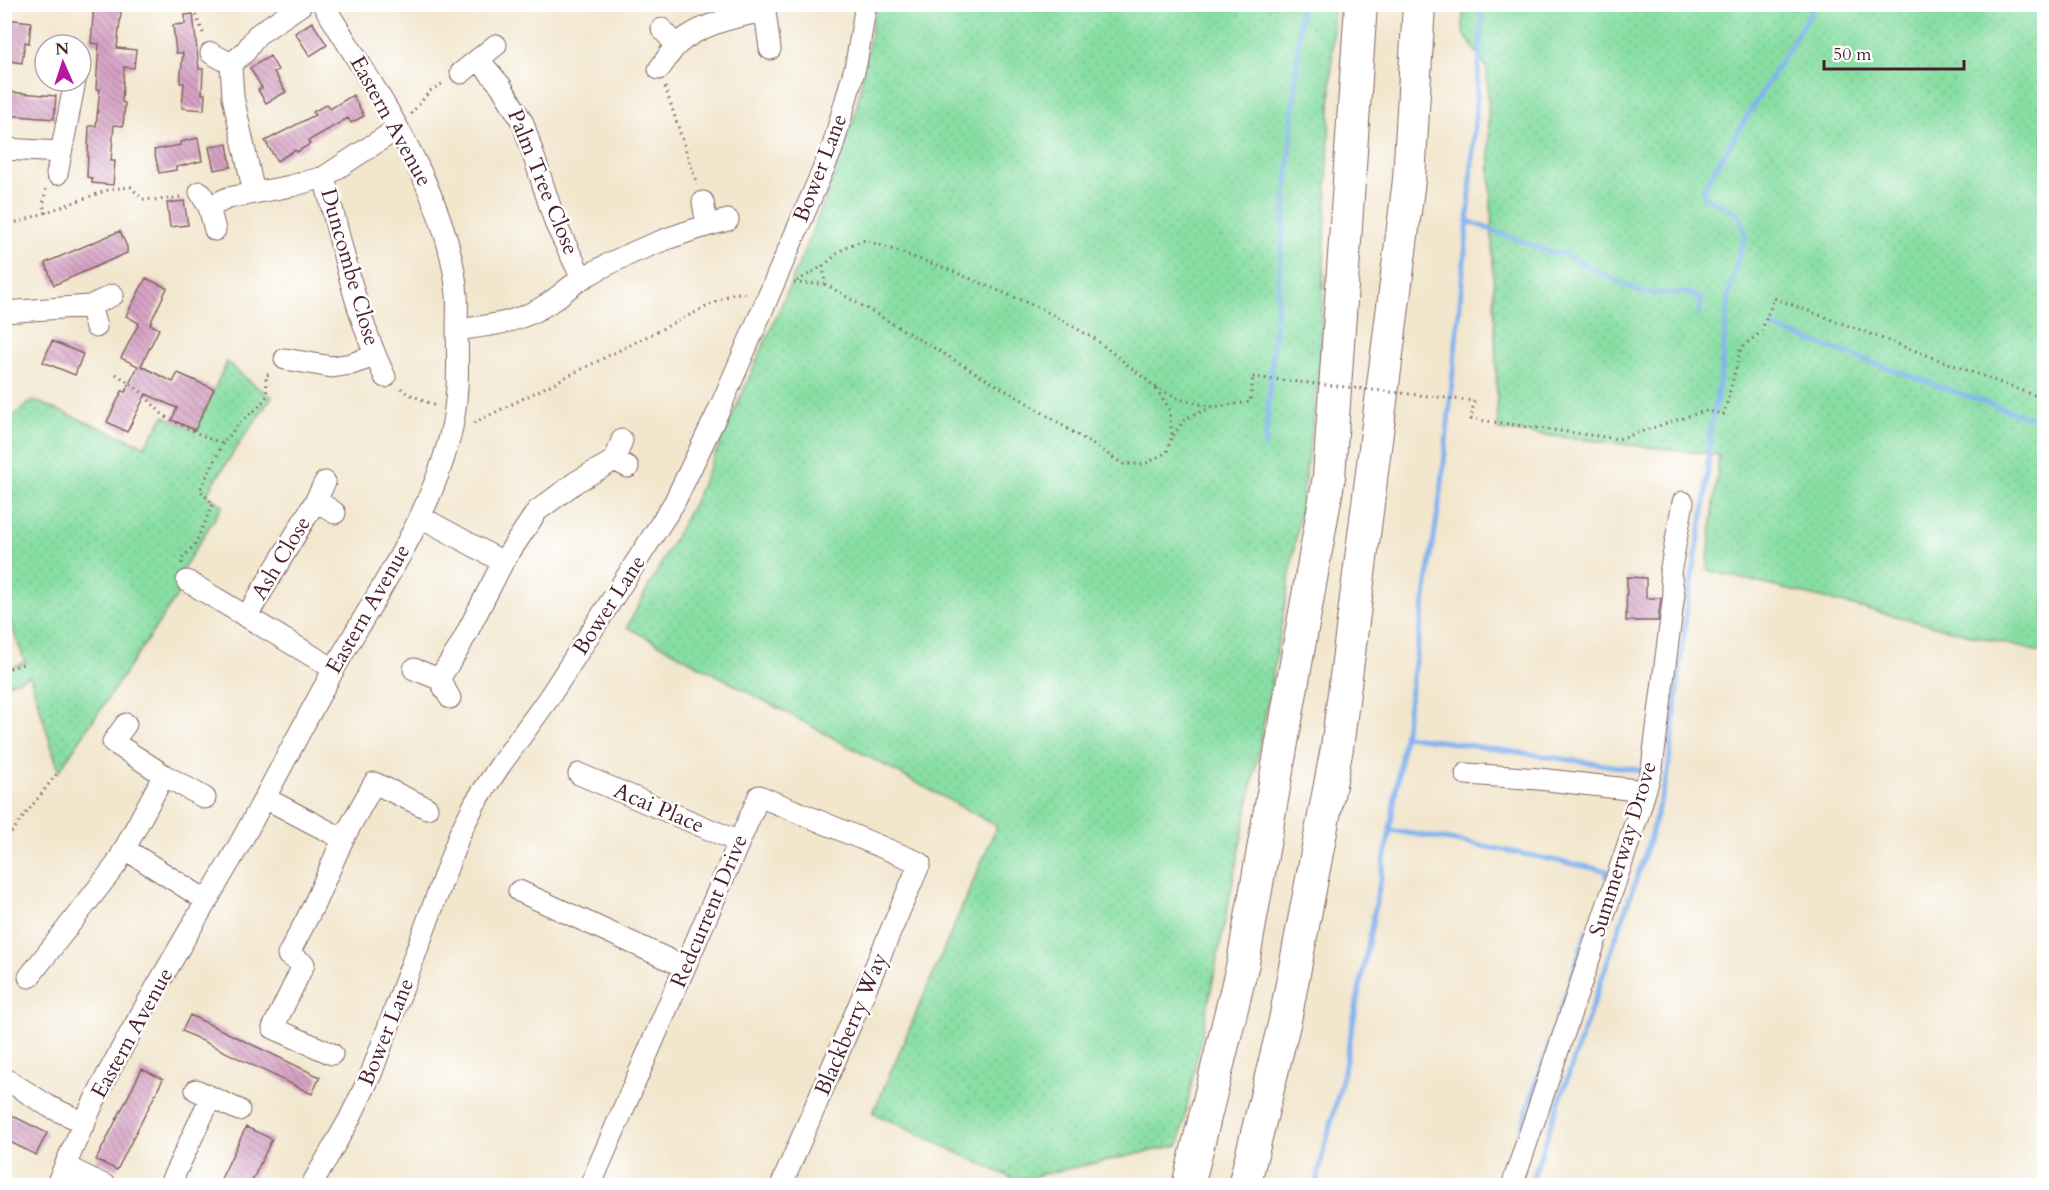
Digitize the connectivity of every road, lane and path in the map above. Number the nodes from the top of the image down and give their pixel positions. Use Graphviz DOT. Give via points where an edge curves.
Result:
graph roads {
  1 [pos="192,4"];
  2 [pos="323,4"];
  3 [pos="650,4"];
  4 [pos="866,4"];
  5 [pos="1361,4"];
  6 [pos="1419,4"];
  7 [pos="301,5"];
  8 [pos="765,8"];
  9 [pos="662,29"];
  10 [pos="496,45"];
  11 [pos="676,45"];
  12 [pos="770,49"];
  13 [pos="211,53"];
  14 [pos="239,58"];
  15 [pos="478,59"];
  16 [pos="659,69"];
  17 [pos="461,73"];
  18 [pos="73,93"];
  19 [pos="397,129"];
  20 [pos="4,149"];
  21 [pos="61,152"];
  22 [pos="57,174"];
  23 [pos="324,177"];
  24 [pos="254,193"];
  25 [pos="204,199"];
  26 [pos="703,202"];
  27 [pos="728,220"];
  28 [pos="4,223"];
  29 [pos="707,225"];
  30 [pos="215,230"];
  31 [pos="582,278"];
  32 [pos="784,284"];
  33 [pos="825,284"];
  34 [pos="113,295"];
  35 [pos="90,306"];
  36 [pos="4,312"];
  37 [pos="96,327"];
  38 [pos="458,330"];
  39 [pos="375,356"];
  40 [pos="303,358"];
  41 [pos="116,374"];
  42 [pos="386,377"];
  43 [pos="1154,386"];
  44 [pos="2044,399"];
  45 [pos="1213,407"];
  46 [pos="453,419"];
  47 [pos="1172,436"];
  48 [pos="622,440"];
  49 [pos="223,443"];
  50 [pos="1683,502"];
  51 [pos="335,513"];
  52 [pos="421,517"];
  53 [pos="503,562"];
  54 [pos="187,580"];
  55 [pos="247,616"];
  56 [pos="26,663"];
  57 [pos="334,669"];
  58 [pos="414,669"];
  59 [pos="4,670"];
  60 [pos="439,679"];
  61 [pos="450,698"];
  62 [pos="126,724"];
  63 [pos="59,771"];
  64 [pos="579,774"];
  65 [pos="1466,774"];
  66 [pos="164,775"];
  67 [pos="1645,791"];
  68 [pos="205,798"];
  69 [pos="265,798"];
  70 [pos="427,808"];
  71 [pos="343,839"];
  72 [pos="4,842"];
  73 [pos="739,842"];
  74 [pos="125,849"];
  75 [pos="920,863"];
  76 [pos="519,891"];
  77 [pos="207,901"];
  78 [pos="685,967"];
  79 [pos="29,977"];
  80 [pos="332,1054"];
  81 [pos="4,1078"];
  82 [pos="239,1110"];
  83 [pos="85,1123"];
  84 [pos="65,1166"];
  85 [pos="56,1185"];
  86 [pos="106,1185"];
  87 [pos="170,1185"];
  88 [pos="311,1185"];
  89 [pos="590,1185"];
  90 [pos="781,1185"];
  91 [pos="1188,1185"];
  92 [pos="1245,1185"];
  93 [pos="1512,1185"];
  1 -- 13 [label="path"];
  2 -- 19 [label="street, Eastern Avenue"];
  3 -- 9 [label="path" via="654,20"];
  4 -- 32 [label="street, Bower Lane" via="856,64 832,149 801,217"];
  5 -- 91 [label="highway" via="1329,477 1244,963"];
  6 -- 92 [label="highway" via="1409,180 1337,748 1285,1020"];
  7 -- 14 [label="street" via="257,35"];
  8 -- 11 [label="street" via="705,27"];
  8 -- 12 [label="street"];
  9 -- 11 [label="street"];
  10 -- 15 [label="street"];
  11 -- 16 [label="street"];
  13 -- 14 [label="street"];
  14 -- 24 [label="street" via="233,97"];
  15 -- 17 [label="street"];
  15 -- 31 [label="street, Palm Tree Close" via="524,123 556,225"];
  16 -- 26 [label="path"];
  17 -- 19 [label="path" via="430,91"];
  18 -- 21 [label="street"];
  19 -- 23 [label="street"];
  19 -- 38 [label="street, Eastern Avenue" via="431,192 441,221 457,295"];
  20 -- 21 [label="street"];
  21 -- 22 [label="street"];
  23 -- 24 [label="street"];
  23 -- 39 [label="street, Duncombe Close"];
  24 -- 25 [label="street"];
  25 -- 28 [label="path" via="142,199 131,187 111,189 19,222"];
  25 -- 30 [label="street"];
  26 -- 29 [label="street"];
  27 -- 29 [label="street"];
  29 -- 31 [label="street"];
  31 -- 38 [label="street" via="547,304 506,324"];
  32 -- 33 [label="path"];
  32 -- 46 [label="path" via="747,295 734,293 466,426"];
  32 -- 88 [label="street, Bower Lane" via="674,503 548,699 475,803 460,833 371,1074"];
  33 -- 43 [label="path" via="823,266 845,247 865,240 1042,309 1095,339"];
  33 -- 47 [label="path" via="1123,464 1145,464 1167,452"];
  34 -- 35 [label="street"];
  35 -- 36 [label="street"];
  35 -- 37 [label="street"];
  38 -- 46 [label="street, Eastern Avenue" via="459,369"];
  39 -- 40 [label="street, Duncombe Close" via="332,367"];
  39 -- 42 [label="street, Duncombe Close"];
  40 -- 49 [label="path" via="266,375 267,396"];
  41 -- 49 [label="path" via="139,390 164,416"];
  42 -- 46 [label="path"];
  43 -- 45 [label="path" via="1179,399"];
  43 -- 47 [label="path" via="1169,408"];
  44 -- 45 [label="path, bridge" via="1774,298 1761,332 1741,348 1724,414 1704,411 1619,439 1471,419 1474,401 1253,377 1251,402"];
  45 -- 47 [label="path" via="1186,418"];
  46 -- 52 [label="street, Eastern Avenue" via="439,473"];
  48 -- 53 [label="street" via="622,464 576,482 537,511"];
  49 -- 54 [label="path" via="200,490 213,504 195,544 182,559"];
  50 -- 67 [label="street, Summerway Drove" via="1670,573 1674,594 1652,768"];
  51 -- 55 [label="street, Ash Close" via="321,491"];
  52 -- 53 [label="street"];
  52 -- 57 [label="street, Eastern Avenue"];
  53 -- 60 [label="street"];
  54 -- 55 [label="street, Ash Close"];
  55 -- 57 [label="street, Ash Close"];
  56 -- 59 [label="path"];
  57 -- 69 [label="street, Eastern Avenue"];
  58 -- 60 [label="street"];
  60 -- 61 [label="street"];
  62 -- 66 [label="street" via="113,742"];
  63 -- 72 [label="path"];
  64 -- 73 [label="street, Acai Place"];
  65 -- 67 [label="street"];
  66 -- 68 [label="street"];
  66 -- 74 [label="street"];
  67 -- 93 [label="street, Summerway Drove"];
  69 -- 71 [label="street"];
  69 -- 77 [label="street, Eastern Avenue"];
  70 -- 71 [label="street" via="374,783"];
  71 -- 80 [label="street" via="288,955 304,964 273,1028"];
  73 -- 75 [label="street, Redcurrent Drive" via="759,796"];
  73 -- 78 [label="street, Redcurrent Drive"];
  74 -- 77 [label="street"];
  74 -- 79 [label="street"];
  75 -- 90 [label="street, Blackberry Way"];
  76 -- 78 [label="street"];
  77 -- 83 [label="street, Eastern Avenue" via="110,1069"];
  78 -- 89 [label="street, Redcurrent Drive"];
  81 -- 83 [label="street" via="50,1107"];
  82 -- 87 [label="street" via="203,1094"];
  83 -- 84 [label="street, Eastern Avenue"];
  84 -- 85 [label="street, Eastern Avenue"];
  84 -- 86 [label="street"];
}
